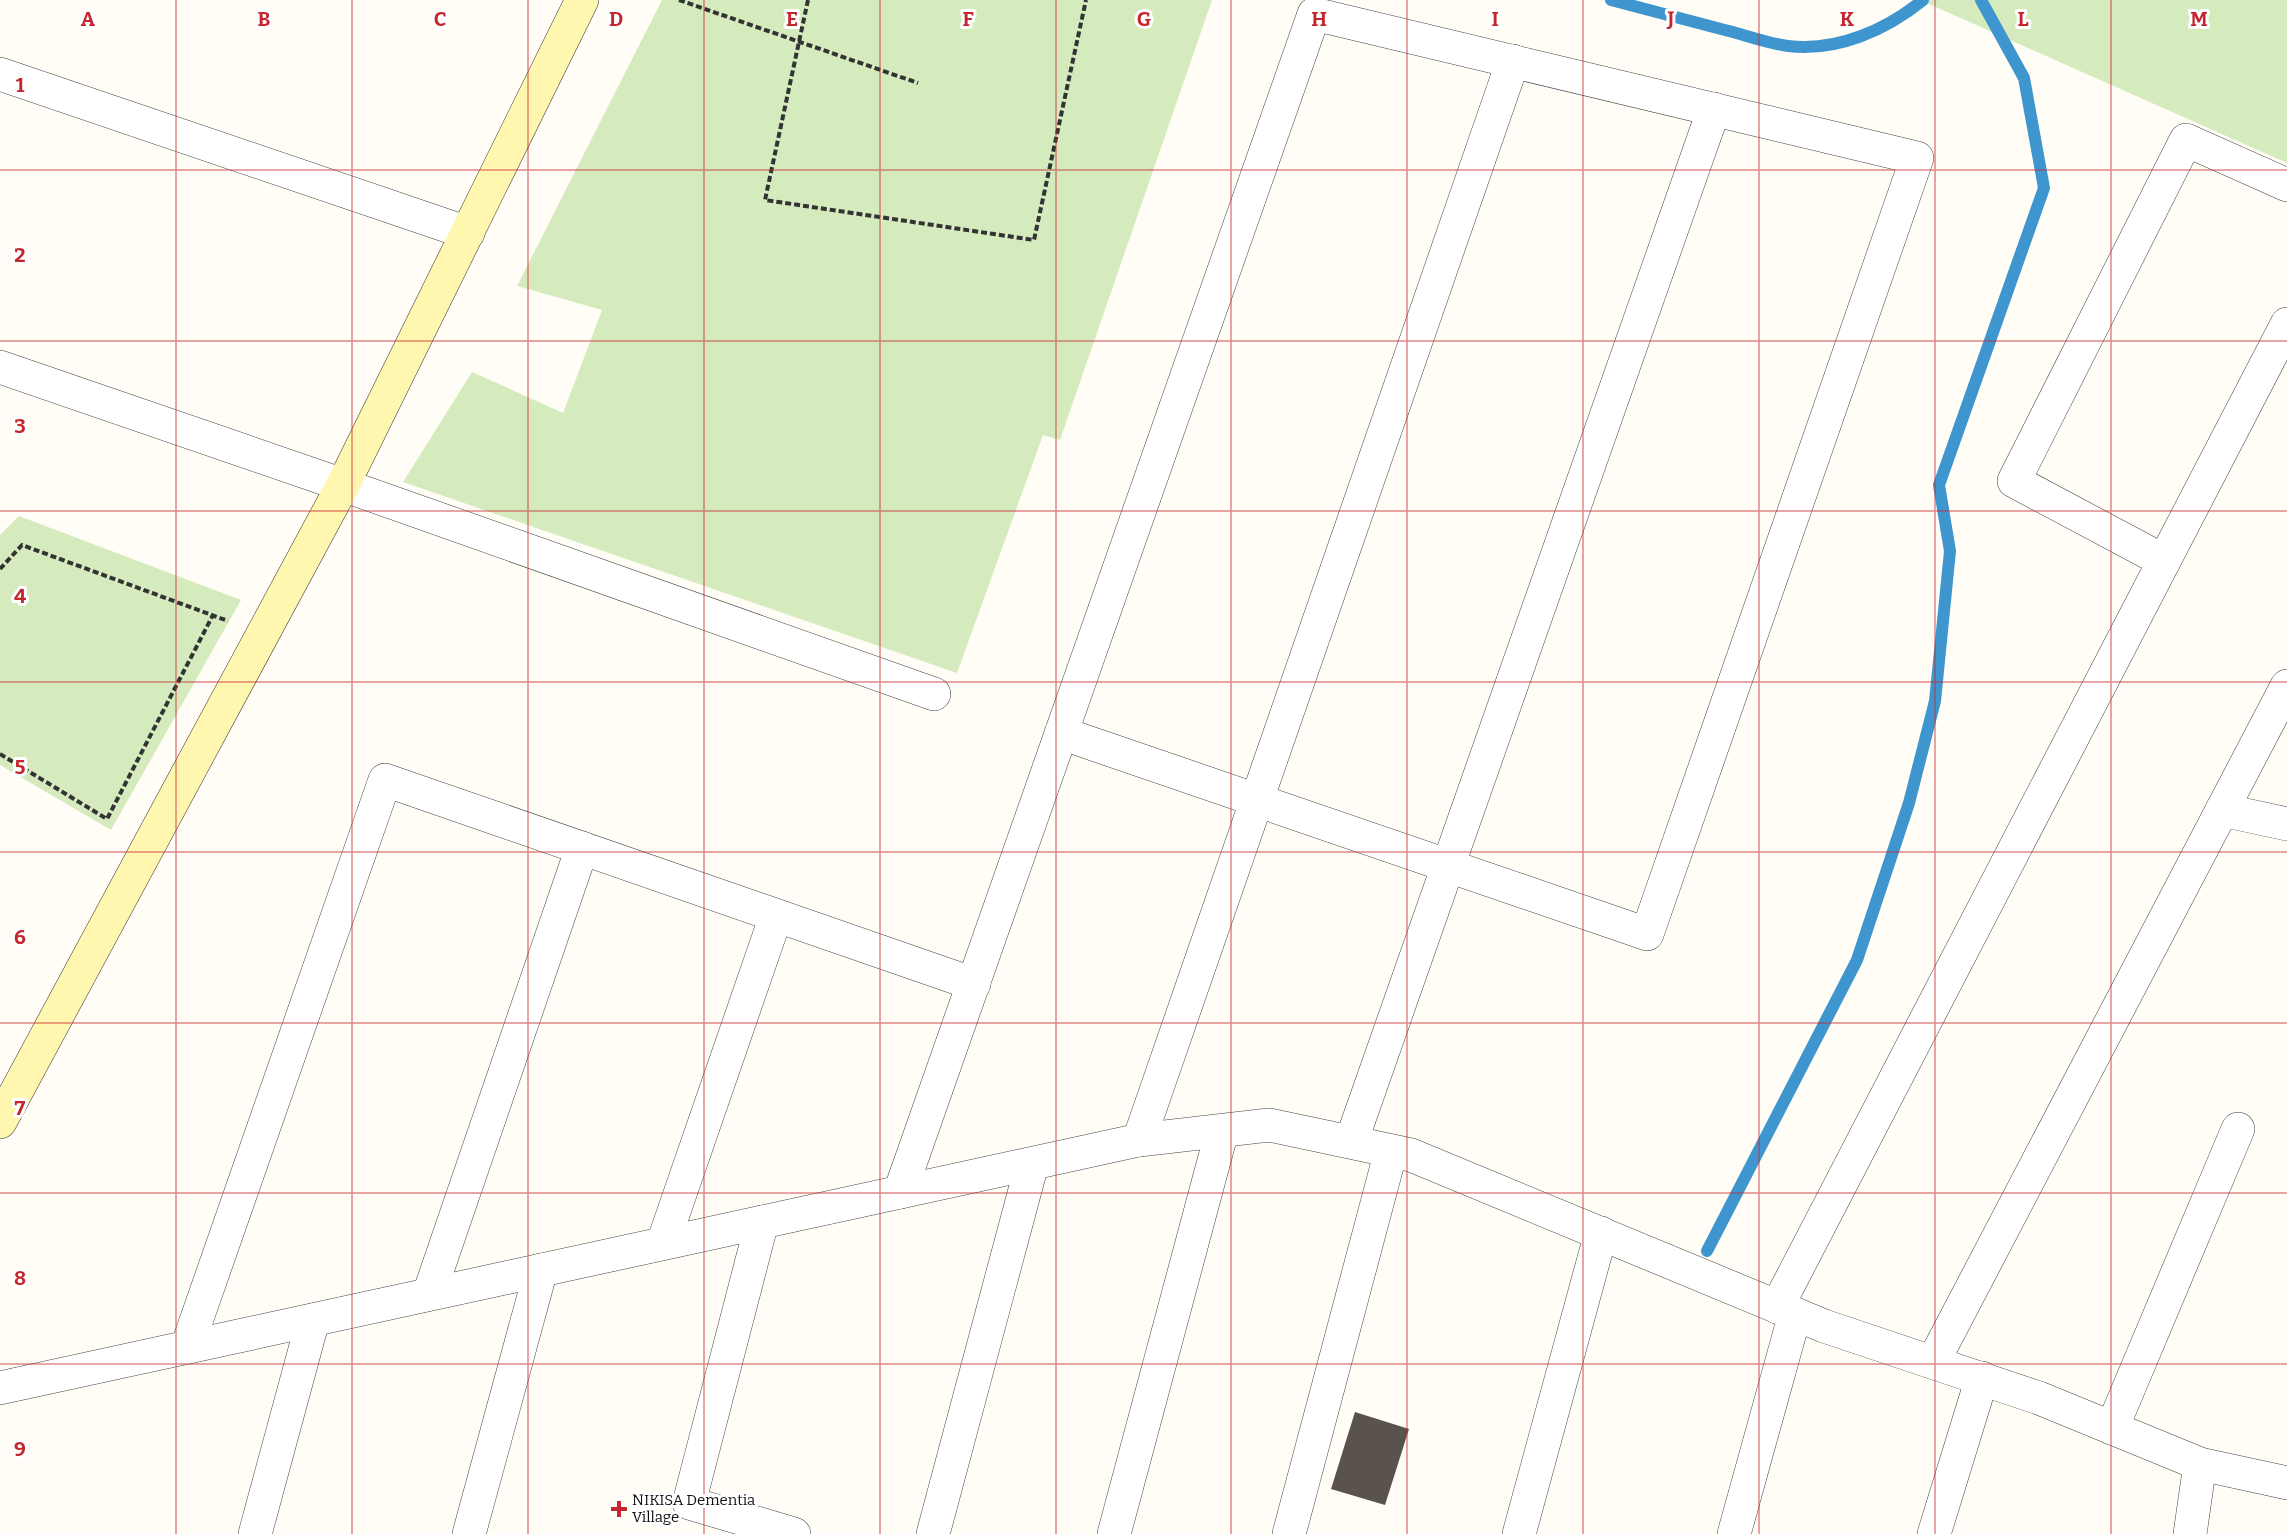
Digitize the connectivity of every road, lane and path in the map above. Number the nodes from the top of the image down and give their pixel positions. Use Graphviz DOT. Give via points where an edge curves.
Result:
graph roads {
  1 [pos="582,0"];
  2 [pos="679,0"];
  3 [pos="808,0"];
  4 [pos="1086,0"];
  5 [pos="799,41"];
  6 [pos="1513,61"];
  7 [pos="0,74"];
  8 [pos="918,83"];
  9 [pos="1714,109"];
  10 [pos="2287,186"];
  11 [pos="468,233"];
  12 [pos="2287,324"];
  13 [pos="0,368"];
  14 [pos="343,485"];
  15 [pos="2164,561"];
  16 [pos="0,568"];
  17 [pos="2287,686"];
  18 [pos="934,694"];
  19 [pos="1061,732"];
  20 [pos="0,754"];
  21 [pos="1257,799"];
  22 [pos="2222,810"];
  23 [pos="2287,824"];
  24 [pos="582,848"];
  25 [pos="1449,864"];
  26 [pos="776,916"];
  27 [pos="974,984"];
  28 [pos="0,1122"];
  29 [pos="2238,1129"];
  30 [pos="1222,1131"];
  31 [pos="1139,1140"];
  32 [pos="1351,1142"];
  33 [pos="1391,1151"];
  34 [pos="1032,1164"];
  35 [pos="900,1192"];
  36 [pos="762,1222"];
  37 [pos="1601,1233"];
  38 [pos="663,1244"];
  39 [pos="541,1270"];
  40 [pos="429,1294"];
  41 [pos="1786,1310"];
  42 [pos="313,1320"];
  43 [pos="187,1347"];
  44 [pos="1933,1362"];
  45 [pos="1982,1378"];
  46 [pos="0,1388"];
  47 [pos="2112,1428"];
  48 [pos="2200,1464"];
  49 [pos="2287,1483"];
  50 [pos="255,1534"];
  51 [pos="469,1534"];
  52 [pos="794,1534"];
  53 [pos="933,1534"];
  54 [pos="1114,1534"];
  55 [pos="1289,1534"];
  56 [pos="1520,1534"];
  57 [pos="1734,1534"];
  58 [pos="1934,1534"];
  59 [pos="2190,1534"];
  1 -- 11 [label="main road"];
  2 -- 5 [label="path"];
  3 -- 5 [label="path"];
  4 -- 5 [label="path" via="1034,240 765,200"];
  5 -- 8 [label="path"];
  6 -- 9 [label="street"];
  6 -- 19 [label="street" via="1314,14"];
  6 -- 21 [label="street"];
  7 -- 11 [label="street"];
  9 -- 25 [label="street"];
  9 -- 25 [label="street" via="1917,158 1647,934"];
  10 -- 15 [label="street" via="2186,140 2014,481"];
  11 -- 14 [label="main road"];
  12 -- 15 [label="street"];
  13 -- 14 [label="street"];
  14 -- 18 [label="street"];
  14 -- 28 [label="main road"];
  15 -- 41 [label="street"];
  16 -- 20 [label="path" via="22,545 213,615 107,819"];
  17 -- 22 [label="street"];
  19 -- 21 [label="street"];
  19 -- 27 [label="street"];
  21 -- 25 [label="street"];
  21 -- 31 [label="street"];
  22 -- 23 [label="street"];
  22 -- 44 [label="street"];
  24 -- 26 [label="street"];
  24 -- 40 [label="street"];
  24 -- 43 [label="street" via="385,780"];
  25 -- 32 [label="street"];
  26 -- 27 [label="street"];
  26 -- 38 [label="street"];
  27 -- 35 [label="street"];
  29 -- 47 [label="street"];
  30 -- 31 [label="street"];
  30 -- 32 [label="street" via="1269,1125"];
  30 -- 54 [label="street"];
  31 -- 34 [label="street"];
  32 -- 33 [label="street"];
  33 -- 37 [label="street" via="1411,1155"];
  33 -- 55 [label="street"];
  34 -- 35 [label="street"];
  34 -- 53 [label="street"];
  35 -- 36 [label="street"];
  36 -- 38 [label="street"];
  36 -- 52 [label="street" via="689,1503"];
  37 -- 41 [label="street"];
  37 -- 56 [label="street"];
  38 -- 39 [label="street"];
  39 -- 40 [label="street"];
  39 -- 51 [label="street"];
  40 -- 42 [label="street"];
  41 -- 44 [label="street"];
  41 -- 57 [label="street"];
  42 -- 43 [label="street"];
  42 -- 50 [label="street"];
  43 -- 46 [label="street"];
  44 -- 45 [label="street"];
  45 -- 47 [label="street"];
  45 -- 58 [label="street"];
  47 -- 48 [label="street"];
  48 -- 49 [label="street"];
  48 -- 59 [label="street"];
}
